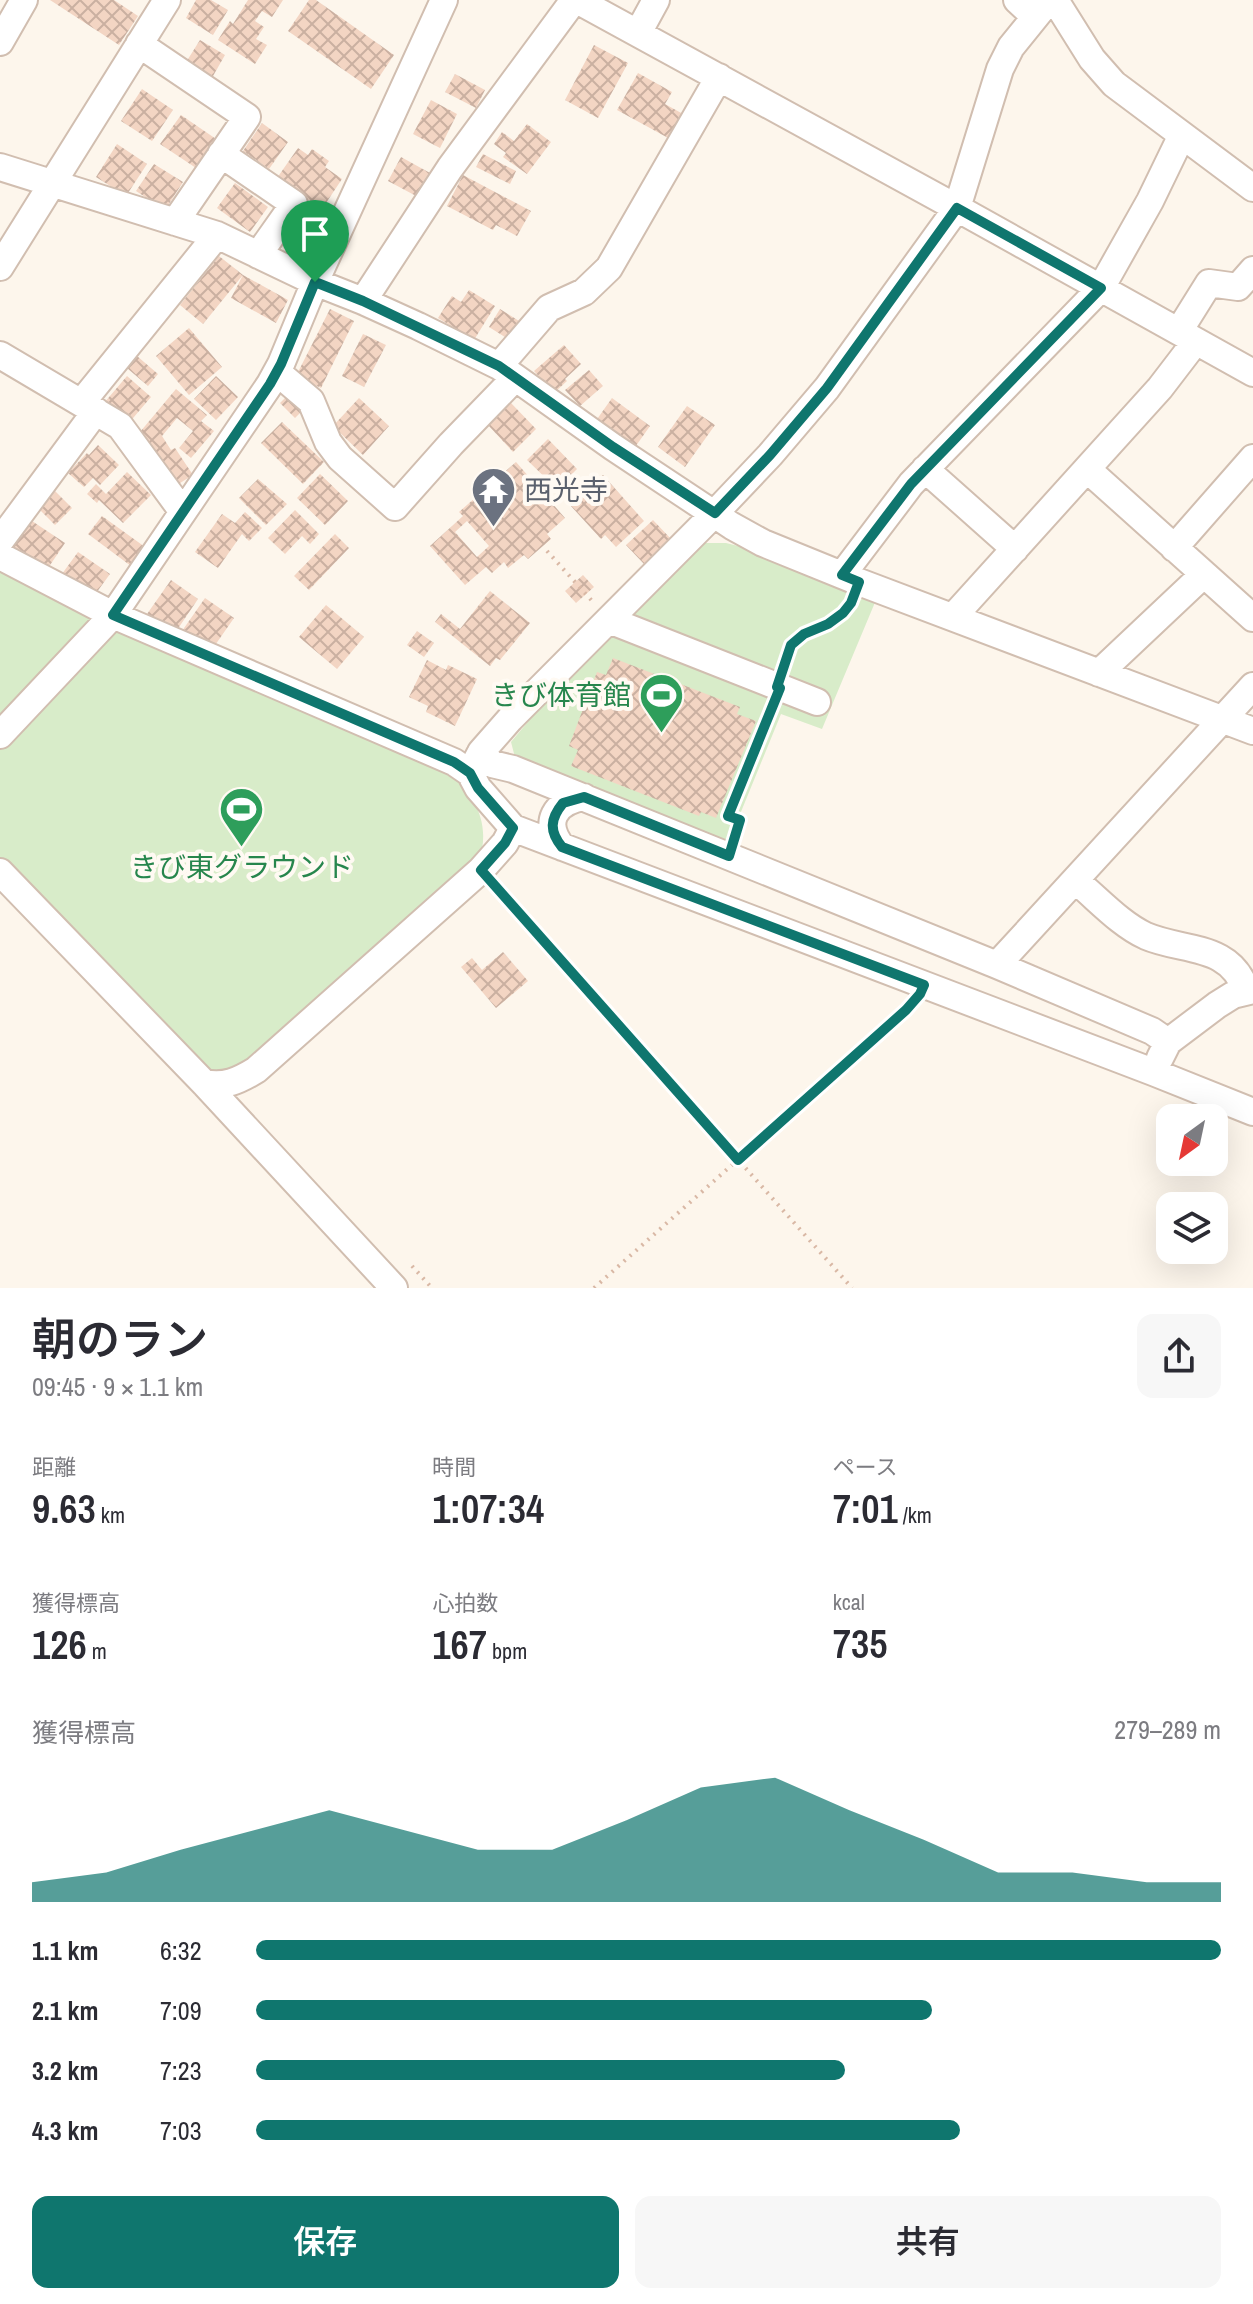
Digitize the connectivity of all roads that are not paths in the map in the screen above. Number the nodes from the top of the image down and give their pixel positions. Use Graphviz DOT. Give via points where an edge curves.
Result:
graph roads {
  1 [pos="23,0"];
  2 [pos="167,0"];
  3 [pos="444,0"];
  4 [pos="576,0"];
  5 [pos="656,0"];
  6 [pos="1039,4"];
  7 [pos="638,33"];
  8 [pos="0,42"];
  9 [pos="139,44"];
  10 [pos="719,77"];
  11 [pos="1182,135"];
  12 [pos="221,154"];
  13 [pos="0,167"];
  14 [pos="52,182"];
  15 [pos="1253,188"];
  16 [pos="957,208"];
  17 [pos="175,222"];
  18 [pos="217,235"];
  19 [pos="258,255"];
  20 [pos="0,267"];
  21 [pos="1253,270"];
  22 [pos="315,282"];
  23 [pos="1101,288"];
  24 [pos="363,301"];
  25 [pos="1188,336"];
  26 [pos="0,355"];
  27 [pos="277,372"];
  28 [pos="507,372"];
  29 [pos="1253,373"];
  30 [pos="89,407"];
  31 [pos="1253,458"];
  32 [pos="925,469"];
  33 [pos="1088,470"];
  34 [pos="183,512"];
  35 [pos="715,513"];
  36 [pos="0,541"];
  37 [pos="1174,548"];
  38 [pos="1015,549"];
  39 [pos="0,556"];
  40 [pos="1203,575"];
  41 [pos="851,578"];
  42 [pos="113,615"];
  43 [pos="953,617"];
  44 [pos="1253,618"];
  45 [pos="609,620"];
  46 [pos="1099,673"];
  47 [pos="1253,686"];
  48 [pos="817,702"];
  49 [pos="1221,719"];
  50 [pos="1253,731"];
  51 [pos="0,735"];
  52 [pos="476,762"];
  53 [pos="584,797"];
  54 [pos="513,828"];
  55 [pos="562,847"];
  56 [pos="0,872"];
  57 [pos="1076,881"];
  58 [pos="997,965"];
  59 [pos="1250,990"];
  60 [pos="1168,1042"];
  61 [pos="1153,1072"];
  62 [pos="204,1083"];
  63 [pos="1253,1112"];
  64 [pos="394,1288"];
  1 -- 8 [label="street"];
  2 -- 9 [label="street"];
  3 -- 22 [label="street"];
  4 -- 7 [label="street"];
  4 -- 24 [label="street" via="450,168"];
  5 -- 7 [label="street"];
  6 -- 11 [label="street" via="1126,94"];
  6 -- 16 [label="street" via="1000,69"];
  7 -- 10 [label="street"];
  9 -- 12 [label="street" via="247,117"];
  9 -- 14 [label="street"];
  10 -- 16 [label="street"];
  10 -- 28 [label="street" via="609,268 584,292 549,308"];
  11 -- 15 [label="street"];
  11 -- 23 [label="street"];
  12 -- 17 [label="street"];
  12 -- 19 [label="street" via="294,204"];
  13 -- 14 [label="street"];
  14 -- 17 [label="street"];
  14 -- 20 [label="street"];
  16 -- 23 [label="street"];
  16 -- 35 [label="street" via="827,388"];
  17 -- 18 [label="street"];
  18 -- 19 [label="street"];
  18 -- 30 [label="street"];
  19 -- 22 [label="street"];
  21 -- 25 [label="street" via="1238,287 1209,283"];
  22 -- 24 [label="street"];
  22 -- 27 [label="street"];
  23 -- 25 [label="street"];
  23 -- 32 [label="street"];
  24 -- 28 [label="street"];
  25 -- 29 [label="street"];
  25 -- 33 [label="street" via="1160,388"];
  26 -- 30 [label="street"];
  27 -- 28 [label="street" via="311,401 340,458 395,507"];
  27 -- 34 [label="street"];
  28 -- 35 [label="street"];
  30 -- 34 [label="street" via="120,426"];
  30 -- 36 [label="street"];
  31 -- 37 [label="street"];
  32 -- 38 [label="street"];
  32 -- 41 [label="street" via="896,503"];
  33 -- 37 [label="street"];
  33 -- 38 [label="street"];
  34 -- 42 [label="street"];
  35 -- 41 [label="street" via="763,543"];
  35 -- 45 [label="street"];
  37 -- 40 [label="street"];
  38 -- 43 [label="street"];
  39 -- 42 [label="street"];
  40 -- 44 [label="street"];
  40 -- 46 [label="street"];
  41 -- 43 [label="street"];
  42 -- 51 [label="street"];
  42 -- 52 [label="street" via="454,762"];
  43 -- 46 [label="street"];
  45 -- 48 [label="street"];
  45 -- 52 [label="street" via="510,719"];
  46 -- 49 [label="street"];
  47 -- 49 [label="street"];
  49 -- 50 [label="street"];
  49 -- 57 [label="street"];
  52 -- 53 [label="street" via="513,769"];
  52 -- 54 [label="street" via="478,788"];
  53 -- 55 [label="street" via="563,803 555,815 552,831"];
  53 -- 58 [label="street"];
  54 -- 55 [label="street"];
  54 -- 62 [label="street" via="481,870 256,1070 228,1085"];
  55 -- 61 [label="street"];
  56 -- 62 [label="street"];
  57 -- 58 [label="street"];
  57 -- 59 [label="street" via="1145,935 1223,959"];
  58 -- 60 [label="street"];
  59 -- 60 [label="street" via="1217,1005"];
  60 -- 61 [label="street"];
  61 -- 63 [label="street"];
  62 -- 64 [label="street"];
}
